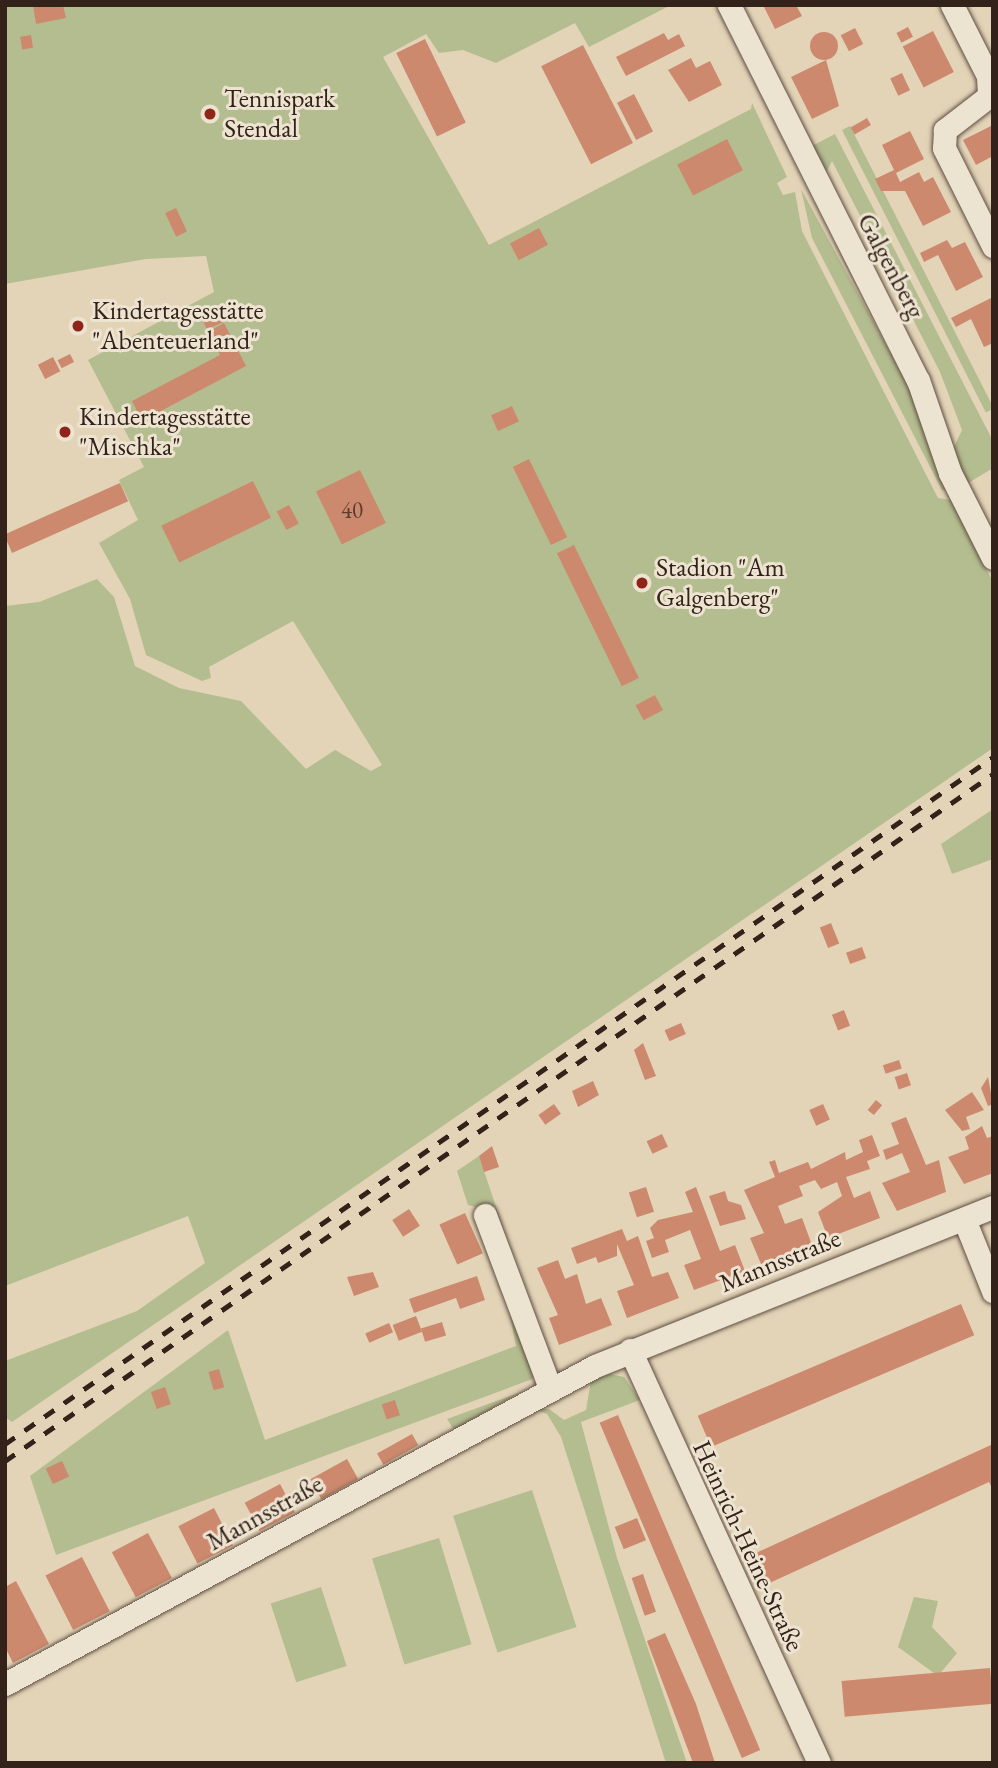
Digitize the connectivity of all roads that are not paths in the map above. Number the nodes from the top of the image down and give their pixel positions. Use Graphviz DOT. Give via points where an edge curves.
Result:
graph roads {
  1 [pos="729,5"];
  2 [pos="952,5"];
  3 [pos="993,246"];
  4 [pos="993,558"];
  5 [pos="993,1207"];
  6 [pos="485,1216"];
  7 [pos="964,1219"];
  8 [pos="993,1292"];
  9 [pos="630,1350"];
  10 [pos="550,1388"];
  11 [pos="5,1684"];
  12 [pos="819,1763"];
  1 -- 4 [label="street, Galgenberg" via="918,380 950,473"];
  2 -- 3 [label="street" via="990,87 986,102 945,130 944,148"];
  5 -- 7 [label="street, Mannsstraße"];
  6 -- 10 [label="street"];
  7 -- 8 [label="street"];
  7 -- 9 [label="street, Mannsstraße"];
  9 -- 10 [label="street, Mannsstraße"];
  9 -- 12 [label="street, Heinrich-Heine-Straße"];
  10 -- 11 [label="street, Mannsstraße"];
}
